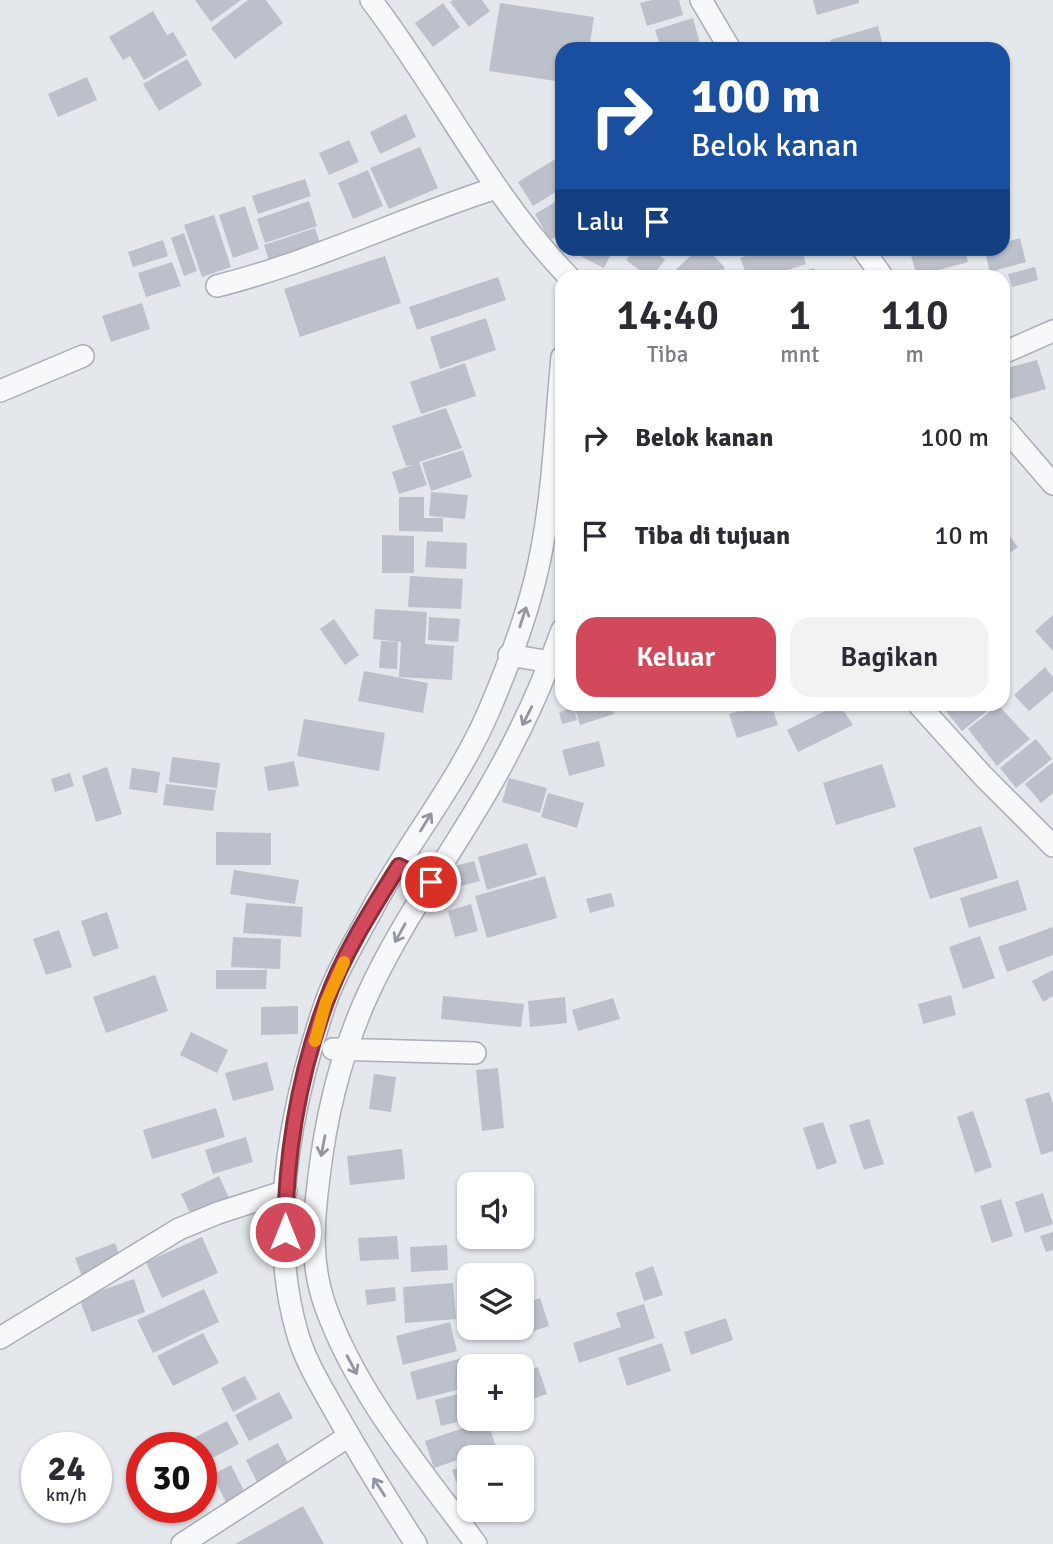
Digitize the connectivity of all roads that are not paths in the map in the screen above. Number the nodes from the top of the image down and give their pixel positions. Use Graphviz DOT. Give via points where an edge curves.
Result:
graph roads {
  1 [pos="372,0"];
  2 [pos="701,0"];
  3 [pos="726,42"];
  4 [pos="496,188"];
  5 [pos="562,270"];
  6 [pos="217,286"];
  7 [pos="1053,331"];
  8 [pos="1010,350"];
  9 [pos="83,356"];
  10 [pos="0,391"];
  11 [pos="555,427"];
  12 [pos="1010,434"];
  13 [pos="1053,484"];
  14 [pos="555,650"];
  15 [pos="509,655"];
  16 [pos="551,662"];
  17 [pos="924,711"];
  18 [pos="1053,846"];
  19 [pos="399,866"];
  20 [pos="431,882"];
  21 [pos="314,1048"];
  22 [pos="345,1050"];
  23 [pos="475,1053"];
  24 [pos="286,1191"];
  25 [pos="313,1246"];
  26 [pos="285,1252"];
  27 [pos="0,1338"];
  28 [pos="349,1436"];
  29 [pos="182,1544"];
  30 [pos="416,1544"];
  31 [pos="476,1544"];
  1 -- 4 [label="street"];
  2 -- 3 [label="street"];
  4 -- 5 [label="street"];
  4 -- 6 [label="street" via="390,224 297,263"];
  7 -- 8 [label="street"];
  9 -- 10 [label="street"];
  15 -- 11 [label="street, one-way" via="536,579"];
  12 -- 13 [label="street"];
  14 -- 16 [label="street"];
  15 -- 16 [label="street"];
  19 -- 15 [label="street, one-way" via="472,746"];
  16 -- 20 [label="street, one-way" via="499,771"];
  17 -- 18 [label="street"];
  19 -- 20 [label="street"];
  19 -- 21 [label="street" via="344,962 326,1002"];
  20 -- 22 [label="street, one-way" via="401,929"];
  21 -- 22 [label="street"];
  21 -- 24 [label="street" via="293,1127"];
  22 -- 23 [label="street"];
  22 -- 25 [label="street, one-way" via="323,1145"];
  24 -- 26 [label="street"];
  24 -- 27 [label="street" via="179,1229"];
  25 -- 26 [label="street"];
  25 -- 31 [label="street, one-way" via="322,1297 354,1370 383,1418"];
  26 -- 28 [label="street" via="297,1334"];
  28 -- 29 [label="street"];
  30 -- 28 [label="street, one-way"];
}
